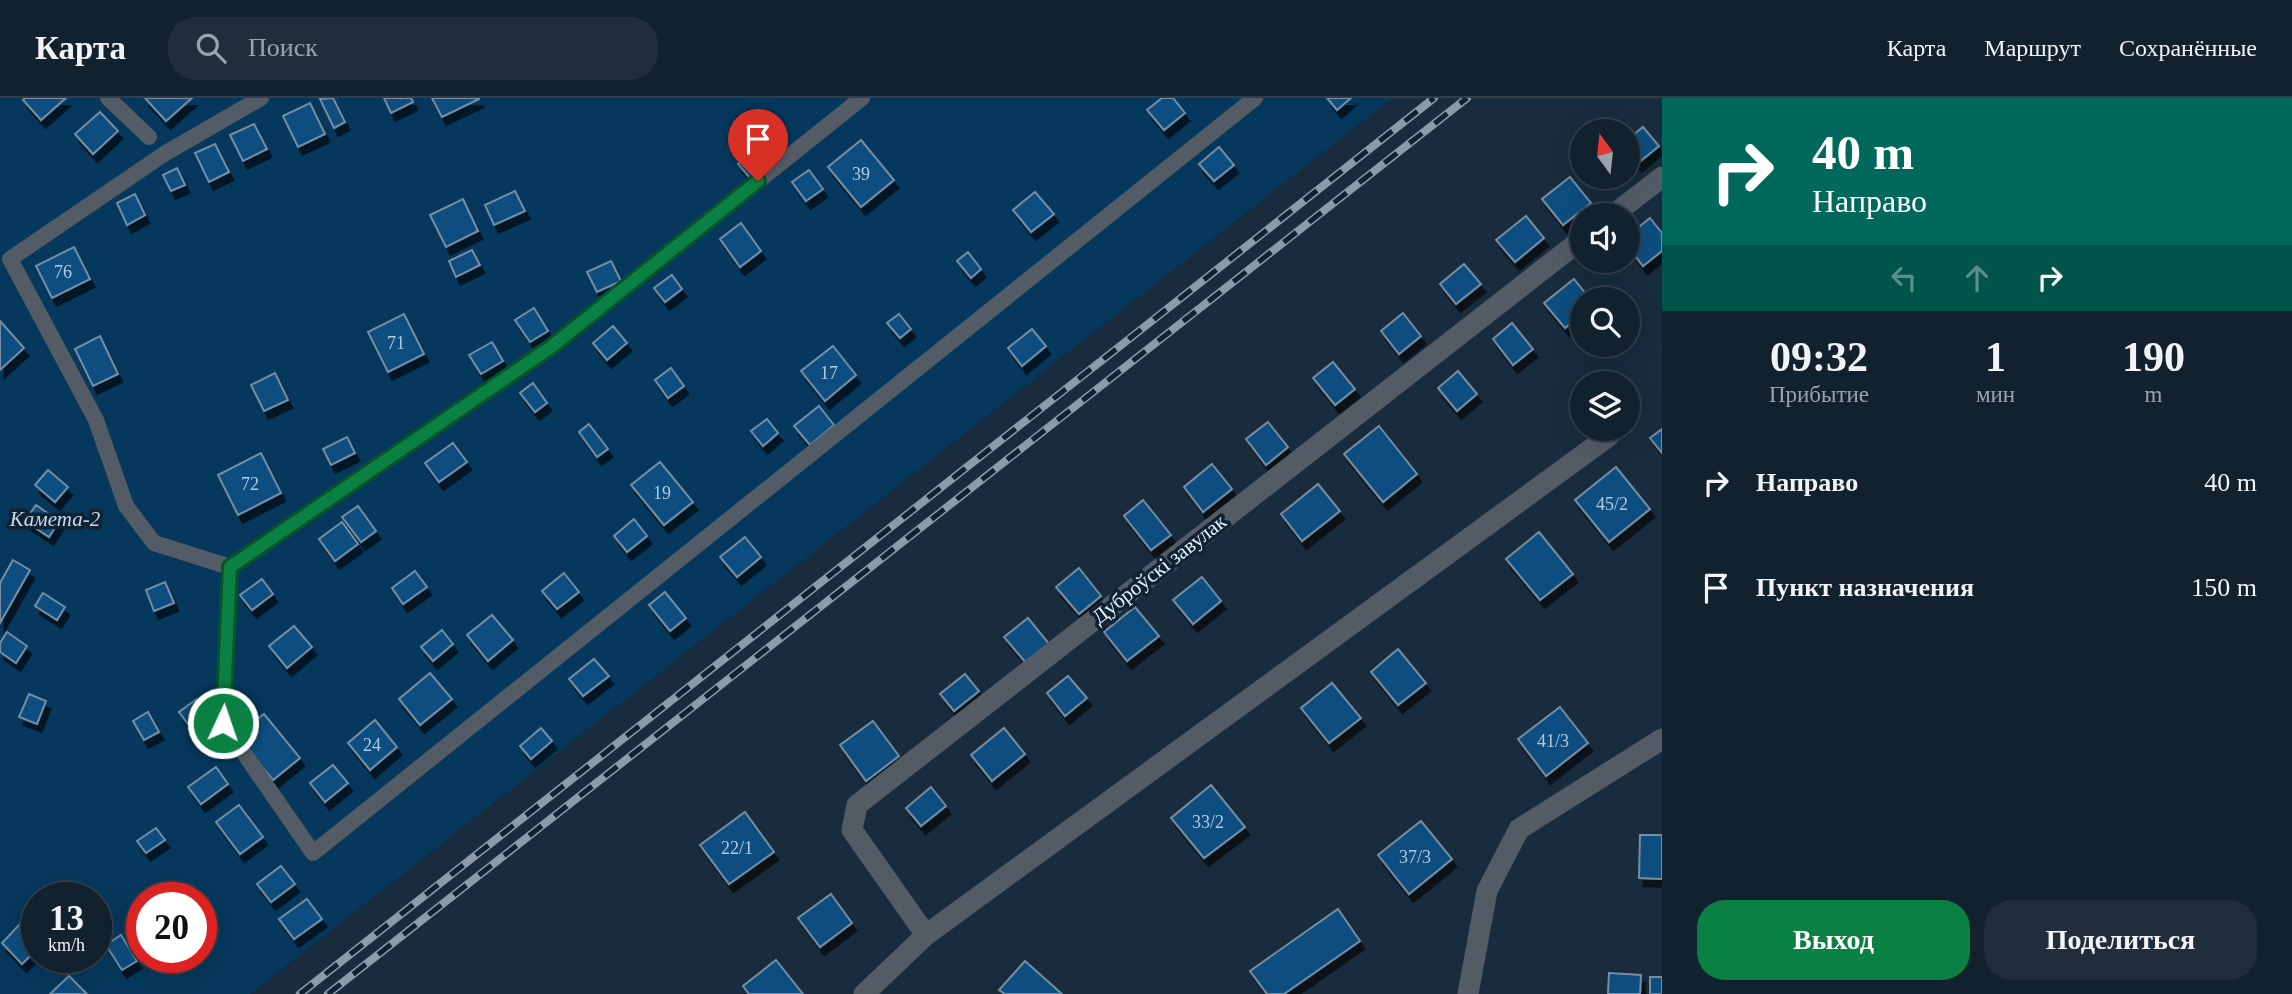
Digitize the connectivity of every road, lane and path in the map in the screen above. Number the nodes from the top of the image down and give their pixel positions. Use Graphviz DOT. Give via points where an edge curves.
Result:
graph roads {
  1 [pos="108,98"];
  2 [pos="261,98"];
  3 [pos="862,98"];
  4 [pos="1255,98"];
  5 [pos="149,137"];
  6 [pos="1662,177"];
  7 [pos="1628,203"];
  8 [pos="1570,248"];
  9 [pos="1602,441"];
  10 [pos="230,567"];
  11 [pos="1662,739"];
  12 [pos="926,934"];
  13 [pos="864,994"];
  14 [pos="1468,994"];
  1 -- 5 [label="lane"];
  2 -- 10 [label="lane" via="164,154 10,259 96,420 126,506 154,543"];
  3 -- 10 [label="lane" via="551,347"];
  4 -- 10 [label="lane" via="313,853 223,723"];
  6 -- 7 [label="street"];
  8 -- 12 [label="street, Дуброўскі завулак" via="857,805 852,831"];
  9 -- 12 [label="street"];
  11 -- 14 [label="street" via="1519,829 1487,891"];
  12 -- 13 [label="street"];
}
